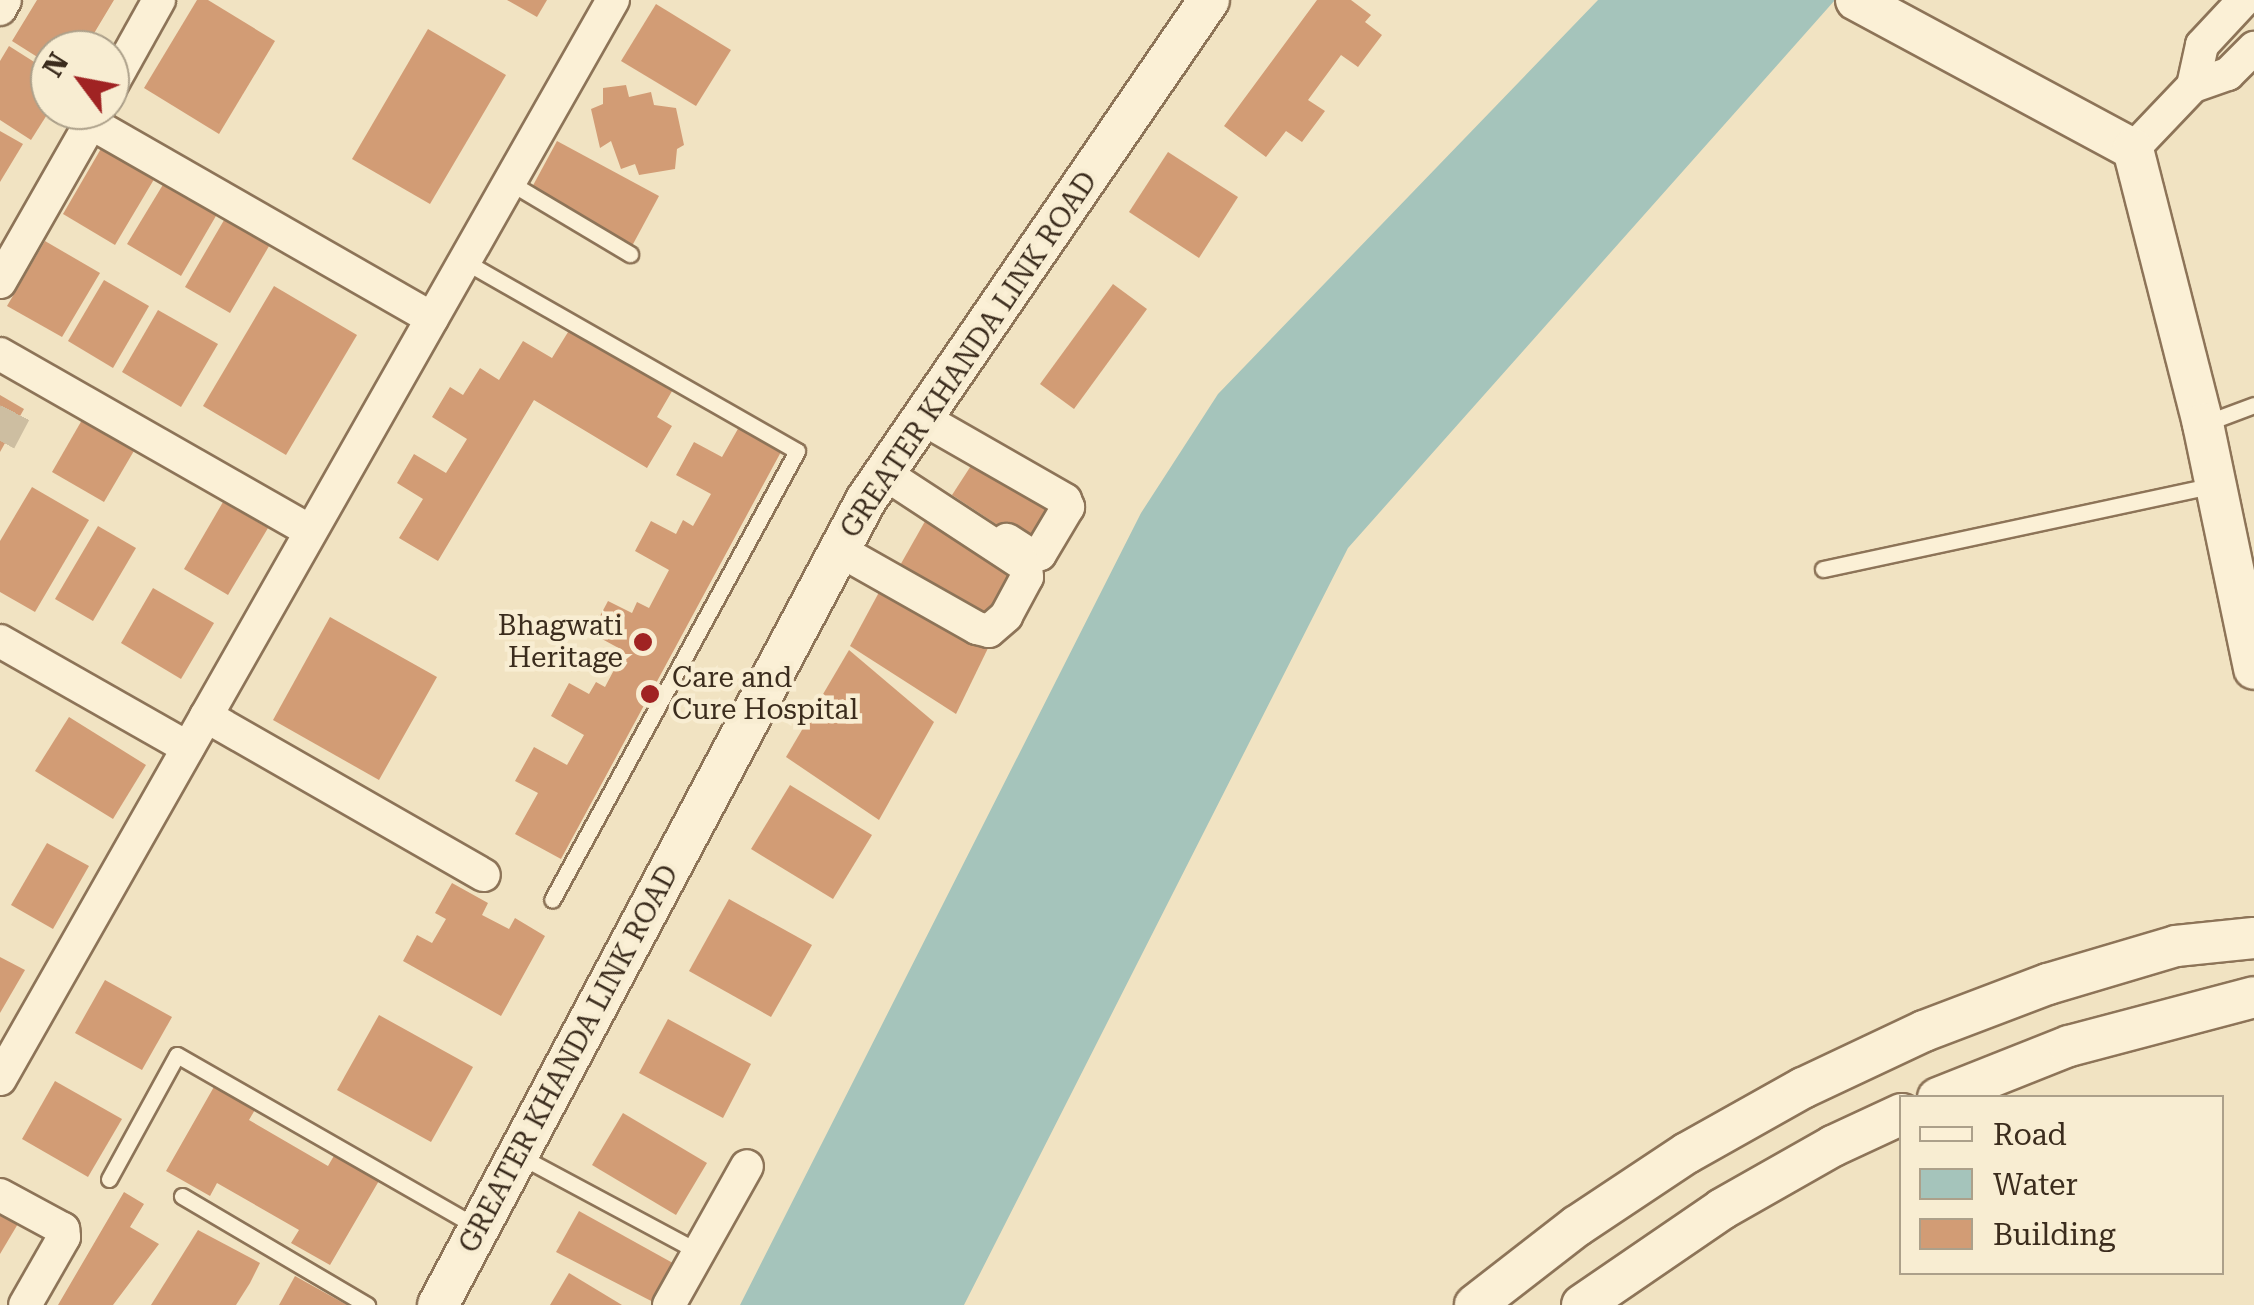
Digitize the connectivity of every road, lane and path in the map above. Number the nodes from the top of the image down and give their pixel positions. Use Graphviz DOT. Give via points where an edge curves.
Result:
graph roads {
  1 [pos="5,0"];
  2 [pos="159,0"];
  3 [pos="613,0"];
  4 [pos="1208,0"];
  5 [pos="1856,0"];
  6 [pos="2244,0"];
  7 [pos="0,8"];
  8 [pos="2254,48"];
  9 [pos="130,52"];
  10 [pos="2193,86"];
  11 [pos="86,130"];
  12 [pos="117,130"];
  13 [pos="2133,149"];
  14 [pos="510,182"];
  15 [pos="630,254"];
  16 [pos="464,261"];
  17 [pos="0,282"];
  18 [pos="432,318"];
  19 [pos="0,354"];
  20 [pos="2254,405"];
  21 [pos="922,418"];
  22 [pos="2203,424"];
  23 [pos="887,468"];
  24 [pos="2216,485"];
  25 [pos="308,530"];
  26 [pos="840,550"];
  27 [pos="1822,569"];
  28 [pos="0,642"];
  29 [pos="2252,646"];
  30 [pos="206,716"];
  31 [pos="188,748"];
  32 [pos="484,875"];
  33 [pos="552,900"];
  34 [pos="2254,938"];
  35 [pos="2254,996"];
  36 [pos="0,1079"];
  37 [pos="1946,1095"];
  38 [pos="1899,1115"];
  39 [pos="518,1155"];
  40 [pos="747,1166"];
  41 [pos="108,1179"];
  42 [pos="0,1195"];
  43 [pos="182,1196"];
  44 [pos="479,1228"];
  45 [pos="699,1252"];
  46 [pos="25,1305"];
  47 [pos="367,1305"];
  48 [pos="438,1305"];
  49 [pos="669,1305"];
  50 [pos="1475,1305"];
  51 [pos="1582,1305"];
  1 -- 7 [label="street"];
  2 -- 9 [label="street"];
  3 -- 14 [label="street"];
  4 -- 21 [label="street, GREATER KHANDA LINK ROAD"];
  5 -- 13 [label="street"];
  6 -- 10 [label="street" via="2202,45"];
  8 -- 10 [label="street" via="2228,74"];
  10 -- 13 [label="street"];
  11 -- 17 [label="street"];
  12 -- 18 [label="street"];
  13 -- 22 [label="street"];
  14 -- 15 [label="lane"];
  14 -- 16 [label="street"];
  16 -- 18 [label="street"];
  16 -- 33 [label="lane" via="798,451"];
  18 -- 25 [label="street"];
  19 -- 25 [label="street" via="28,389"];
  20 -- 22 [label="lane"];
  21 -- 23 [label="street, GREATER KHANDA LINK ROAD"];
  21 -- 23 [label="street" via="1065,500 1068,507 1040,554 1032,556"];
  22 -- 24 [label="street"];
  23 -- 26 [label="street, GREATER KHANDA LINK ROAD"];
  23 -- 26 [label="street" via="1026,566 1027,577 1006,616 990,632 977,628"];
  24 -- 27 [label="lane"];
  24 -- 29 [label="street"];
  25 -- 30 [label="street"];
  26 -- 39 [label="street, GREATER KHANDA LINK ROAD"];
  28 -- 31 [label="street"];
  30 -- 31 [label="street"];
  30 -- 32 [label="street"];
  31 -- 36 [label="street"];
  34 -- 50 [label="street" via="2176,946 1924,1031 1687,1152"];
  35 -- 37 [label="street" via="2069,1046"];
  38 -- 51 [label="street" via="1722,1209"];
  39 -- 44 [label="street, GREATER KHANDA LINK ROAD"];
  39 -- 45 [label="lane"];
  40 -- 45 [label="street"];
  41 -- 44 [label="lane" via="178,1054"];
  42 -- 46 [label="street" via="62,1229 64,1237"];
  43 -- 47 [label="lane"];
  44 -- 48 [label="street, GREATER KHANDA LINK ROAD"];
  45 -- 49 [label="street"];
}
